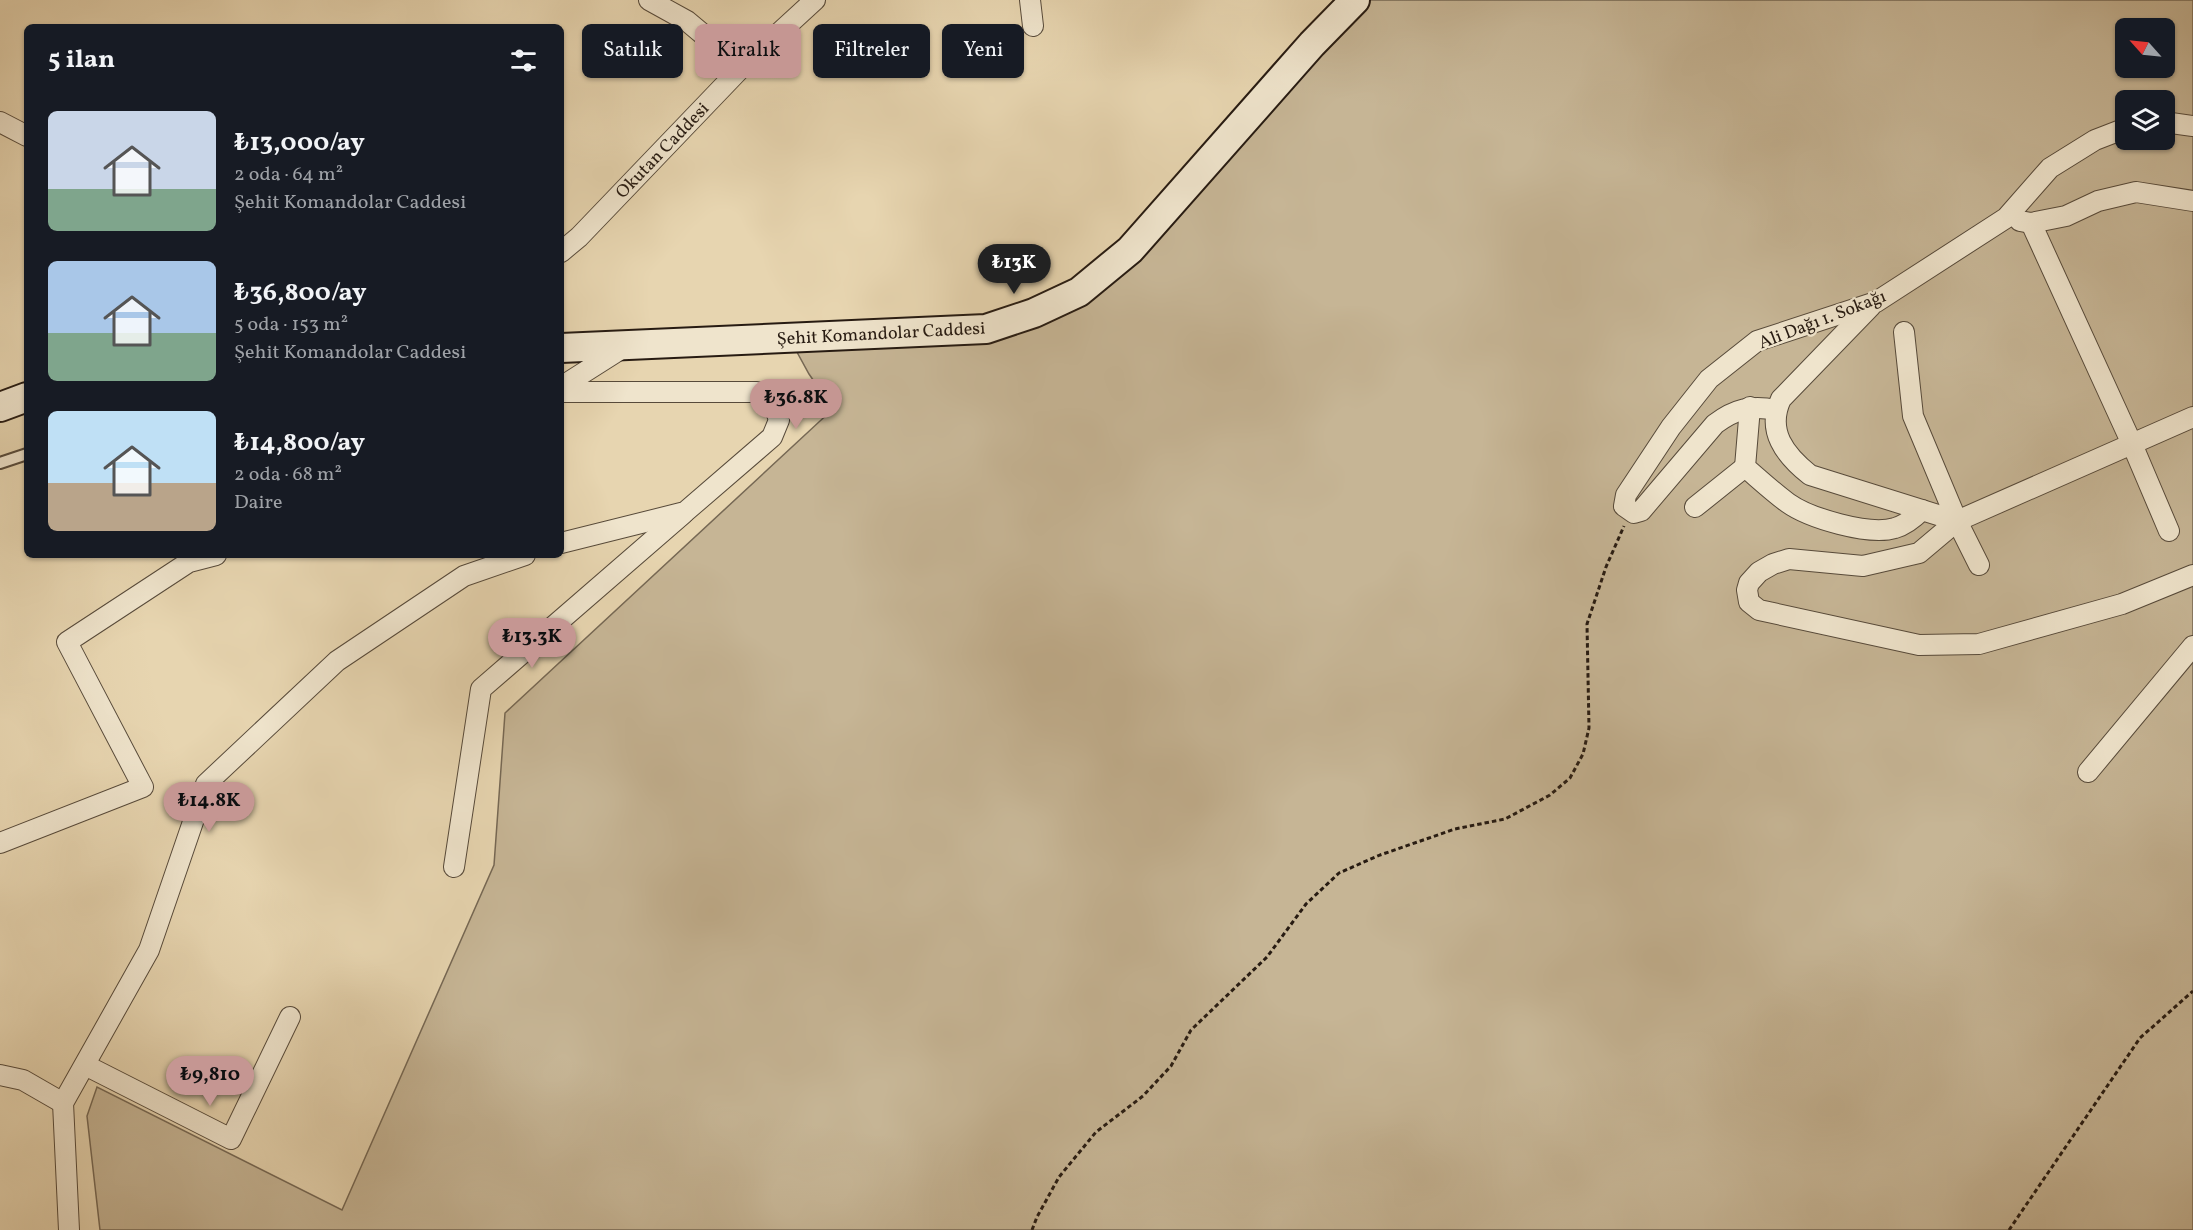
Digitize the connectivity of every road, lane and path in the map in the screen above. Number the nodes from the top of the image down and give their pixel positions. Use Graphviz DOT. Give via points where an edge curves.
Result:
graph roads {
  1 [pos="649,0"];
  2 [pos="815,0"];
  3 [pos="1030,0"];
  4 [pos="1355,0"];
  5 [pos="789,24"];
  6 [pos="1033,26"];
  7 [pos="695,28"];
  8 [pos="731,78"];
  9 [pos="0,122"];
  10 [pos="2175,124"];
  11 [pos="2193,126"];
  12 [pos="2115,132"];
  13 [pos="24,134"];
  14 [pos="2193,201"];
  15 [pos="2006,218"];
  16 [pos="2031,223"];
  17 [pos="564,250"];
  18 [pos="1875,302"];
  19 [pos="1904,332"];
  20 [pos="629,344"];
  21 [pos="564,348"];
  22 [pos="24,385"];
  23 [pos="564,385"];
  24 [pos="564,392"];
  25 [pos="24,398"];
  26 [pos="0,406"];
  27 [pos="1750,407"];
  28 [pos="1776,410"];
  29 [pos="2193,417"];
  30 [pos="2132,444"];
  31 [pos="24,455"];
  32 [pos="0,463"];
  33 [pos="1745,467"];
  34 [pos="1695,507"];
  35 [pos="1922,510"];
  36 [pos="685,512"];
  37 [pos="1630,512"];
  38 [pos="1957,521"];
  39 [pos="2169,531"];
  40 [pos="564,542"];
  41 [pos="204,558"];
  42 [pos="516,558"];
  43 [pos="1979,565"];
  44 [pos="2193,575"];
  45 [pos="2193,646"];
  46 [pos="2088,772"];
  47 [pos="0,843"];
  48 [pos="454,867"];
  49 [pos="2193,991"];
  50 [pos="290,1017"];
  51 [pos="84,1065"];
  52 [pos="0,1075"];
  53 [pos="63,1103"];
  54 [pos="69,1230"];
  55 [pos="1032,1230"];
  56 [pos="2009,1230"];
  1 -- 7 [label="street"];
  2 -- 5 [label="street, Okutan Caddesi"];
  3 -- 6 [label="street"];
  4 -- 20 [label="main road, Şehit Komandolar Caddesi" via="1130,250 1079,292 986,329"];
  8 -- 17 [label="street, Okutan Caddesi"];
  9 -- 13 [label="street"];
  10 -- 11 [label="street"];
  12 -- 15 [label="street, Ali Dağı 1. Sokağı" via="2050,168"];
  14 -- 16 [label="street" via="2136,192 2098,201 2066,216"];
  15 -- 16 [label="street"];
  15 -- 18 [label="street, Ali Dağı 1. Sokağı"];
  16 -- 30 [label="street"];
  18 -- 28 [label="street" via="1781,399"];
  18 -- 37 [label="street, Ali Dağı 1. Sokağı" via="1757,341 1709,379 1626,495 1624,506"];
  19 -- 38 [label="street" via="1913,416"];
  20 -- 21 [label="main road, Şehit Komandolar Caddesi"];
  20 -- 23 [label="street"];
  22 -- 26 [label="street"];
  24 -- 36 [label="street" via="758,392 773,402 779,420 772,437"];
  25 -- 26 [label="main road"];
  27 -- 28 [label="street"];
  27 -- 33 [label="street"];
  27 -- 37 [label="street" via="1728,414 1715,424 1641,511"];
  28 -- 35 [label="street" via="1776,434 1781,444 1793,462 1810,475"];
  29 -- 30 [label="street"];
  30 -- 38 [label="street"];
  30 -- 39 [label="street"];
  31 -- 32 [label="lane"];
  33 -- 34 [label="street"];
  33 -- 35 [label="street" via="1790,504 1833,522 1880,531 1910,521"];
  35 -- 38 [label="street"];
  36 -- 40 [label="street"];
  36 -- 48 [label="street" via="481,689"];
  37 -- 55 [label="path" via="1587,624 1589,728 1583,754 1570,778 1550,795 1505,819 1455,829 1339,873 1306,904 1267,957 1191,1030 1171,1066 1143,1096 1096,1132 1059,1177"];
  38 -- 43 [label="street"];
  38 -- 44 [label="street" via="1919,553 1863,566 1789,559 1773,564 1749,583 1749,602 1759,610 1919,645 1979,644 2121,604"];
  41 -- 47 [label="street" via="189,562 67,642 143,787"];
  42 -- 51 [label="street" via="464,576 337,661 206,784 149,950"];
  45 -- 46 [label="street"];
  49 -- 56 [label="path" via="2140,1038"];
  50 -- 51 [label="street" via="231,1139"];
  51 -- 53 [label="street"];
  52 -- 53 [label="street" via="23,1080"];
  53 -- 54 [label="street"];
}
